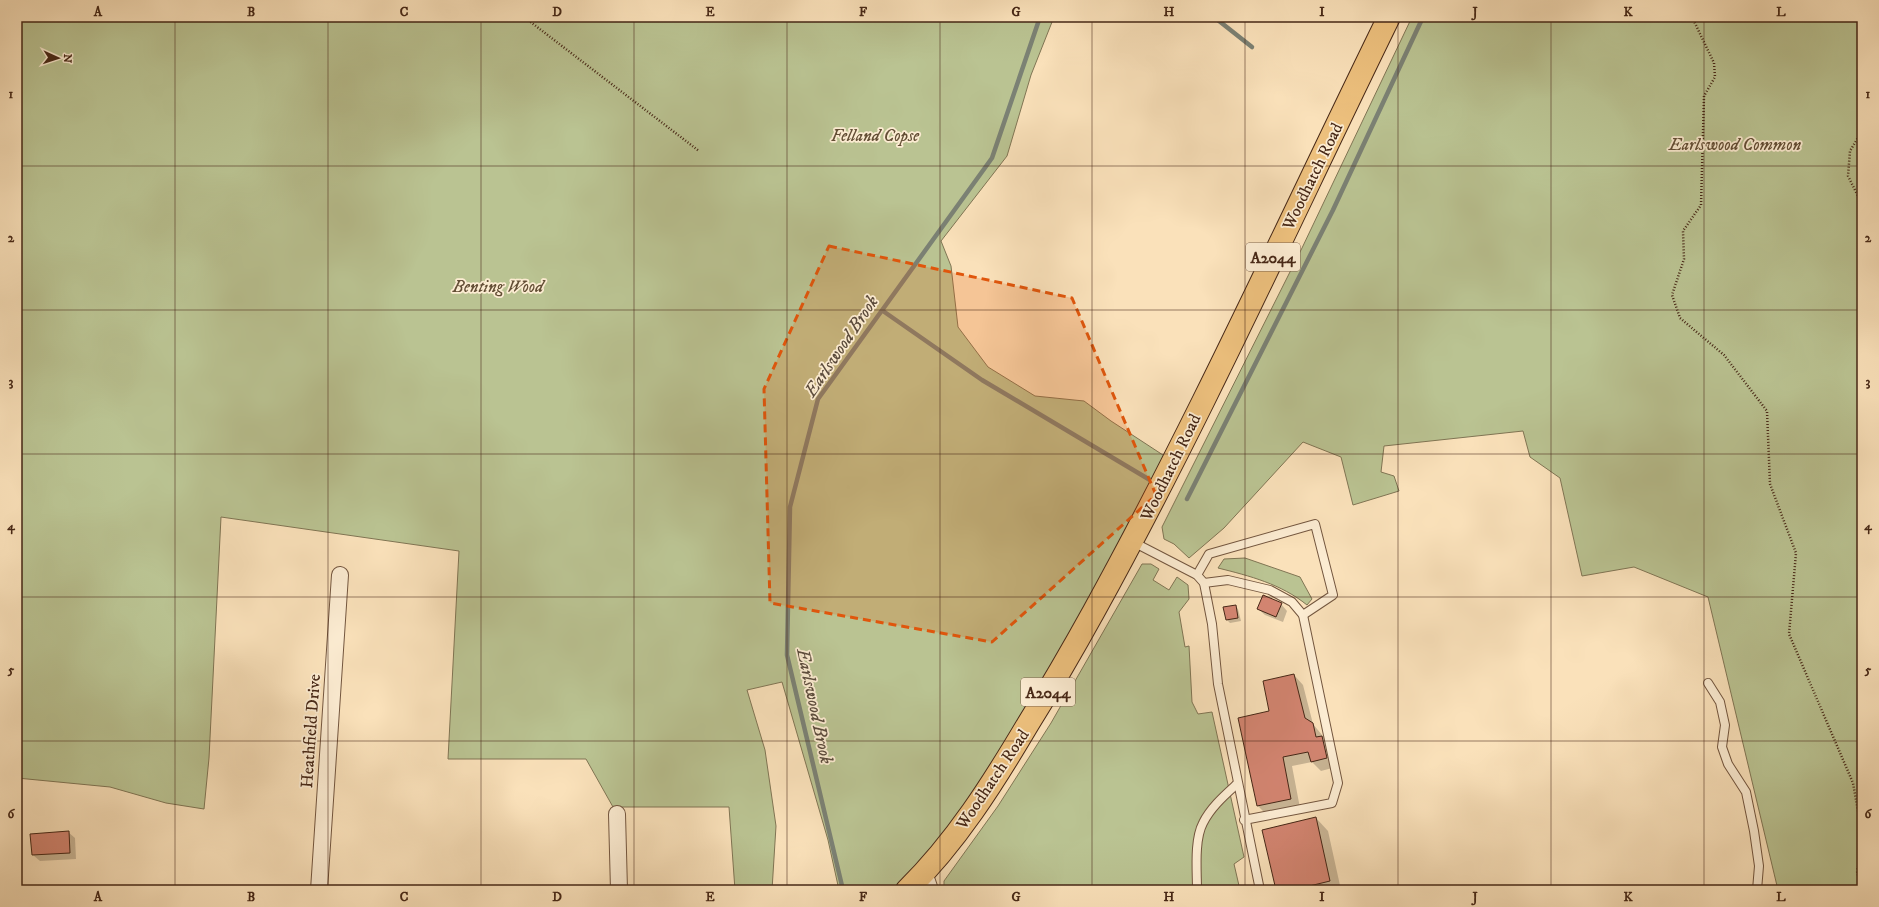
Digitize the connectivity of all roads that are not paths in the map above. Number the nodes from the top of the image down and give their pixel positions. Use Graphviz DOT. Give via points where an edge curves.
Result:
graph roads {
  1 [pos="1389,17"];
  2 [pos="1132,542"];
  3 [pos="340,575"];
  4 [pos="1197,575"];
  5 [pos="1204,583"];
  6 [pos="1303,615"];
  7 [pos="1708,683"];
  8 [pos="1237,784"];
  9 [pos="617,814"];
  10 [pos="1244,820"];
  11 [pos="926,882"];
  12 [pos="318,890"];
  13 [pos="619,890"];
  14 [pos="907,890"];
  15 [pos="1197,890"];
  16 [pos="1260,890"];
  17 [pos="1757,890"];
  1 -- 2 [label="main road, Woodhatch Road / A2044"];
  2 -- 4 [label="lane"];
  2 -- 11 [label="main road, Woodhatch Road / A2044" via="1070,655 1006,762"];
  3 -- 12 [label="street, Heathfield Drive"];
  4 -- 5 [label="lane"];
  4 -- 6 [label="lane" via="1209,554 1315,524 1333,595"];
  5 -- 6 [label="lane" via="1228,580 1270,590 1292,602"];
  5 -- 8 [label="lane" via="1212,624 1218,684"];
  6 -- 10 [label="lane" via="1338,783 1332,803"];
  7 -- 17 [label="lane" via="1720,702 1725,725 1722,747 1728,764 1746,792 1759,866"];
  8 -- 10 [label="lane"];
  8 -- 15 [label="lane" via="1218,802 1202,824 1198,847"];
  9 -- 13 [label="street"];
  10 -- 16 [label="lane"];
  11 -- 14 [label="main road, Woodhatch Road / A2044"];
}
